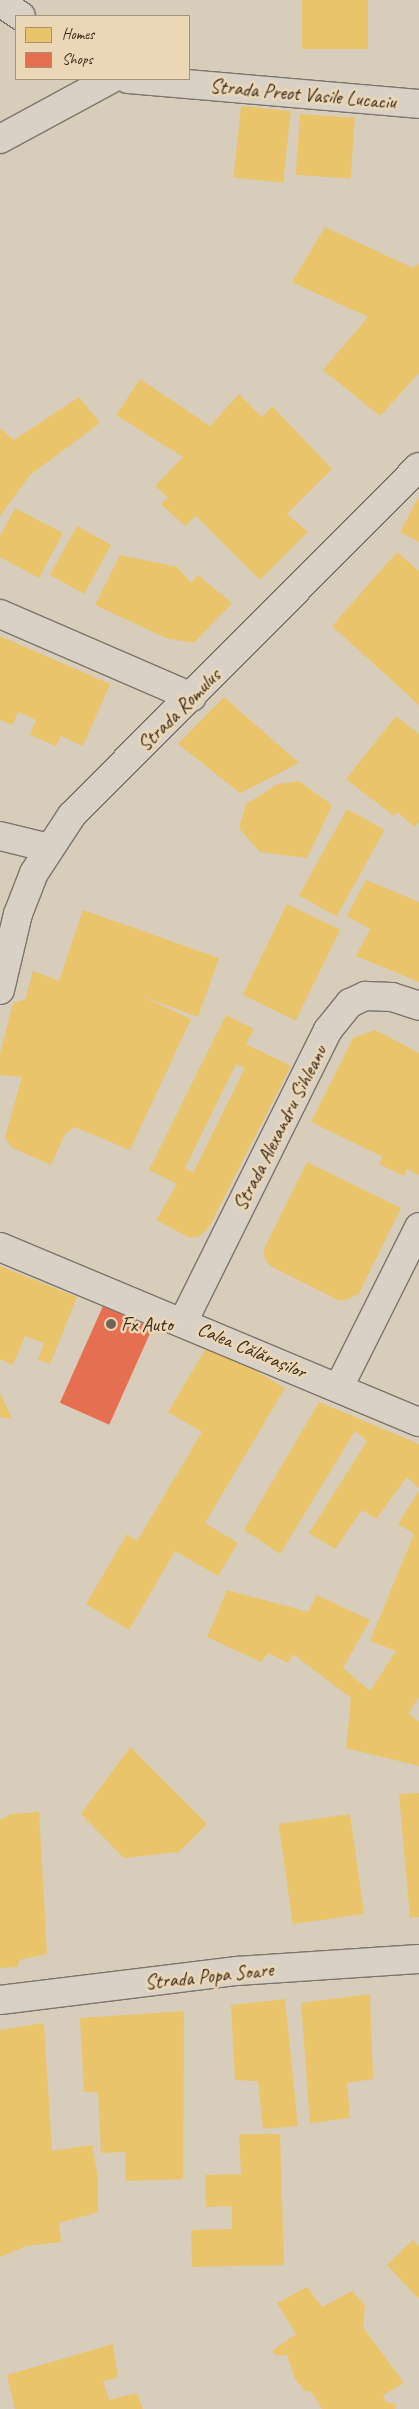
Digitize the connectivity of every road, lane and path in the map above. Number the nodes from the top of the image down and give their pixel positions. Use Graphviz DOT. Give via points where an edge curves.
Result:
graph roads {
  1 [pos="0,2"];
  2 [pos="20,15"];
  3 [pos="109,80"];
  4 [pos="140,80"];
  5 [pos="419,104"];
  6 [pos="0,139"];
  7 [pos="419,467"];
  8 [pos="0,614"];
  9 [pos="192,698"];
  10 [pos="0,836"];
  11 [pos="49,848"];
  12 [pos="0,990"];
  13 [pos="419,1006"];
  14 [pos="419,1227"];
  15 [pos="0,1247"];
  16 [pos="183,1322"];
  17 [pos="338,1387"];
  18 [pos="419,1422"];
  19 [pos="419,1959"];
  20 [pos="0,2000"];
  1 -- 2 [label="street"];
  3 -- 6 [label="street"];
  4 -- 5 [label="street, Strada Preot Vasile Lucaciu"];
  7 -- 9 [label="street, Strada Romulus"];
  8 -- 9 [label="street"];
  9 -- 11 [label="street, Strada Romulus" via="72,815"];
  10 -- 11 [label="street"];
  11 -- 12 [label="street, Strada Romulus" via="34,873 18,914"];
  13 -- 16 [label="street, Strada Alexandru Sihleanu" via="392,997 365,996 350,1004 328,1030"];
  14 -- 17 [label="street"];
  15 -- 16 [label="street, Calea Călărașilor"];
  16 -- 17 [label="street, Calea Călărașilor"];
  17 -- 18 [label="street, Calea Călărașilor"];
  19 -- 20 [label="street, Strada Popa Soare" via="238,1971"];
}
